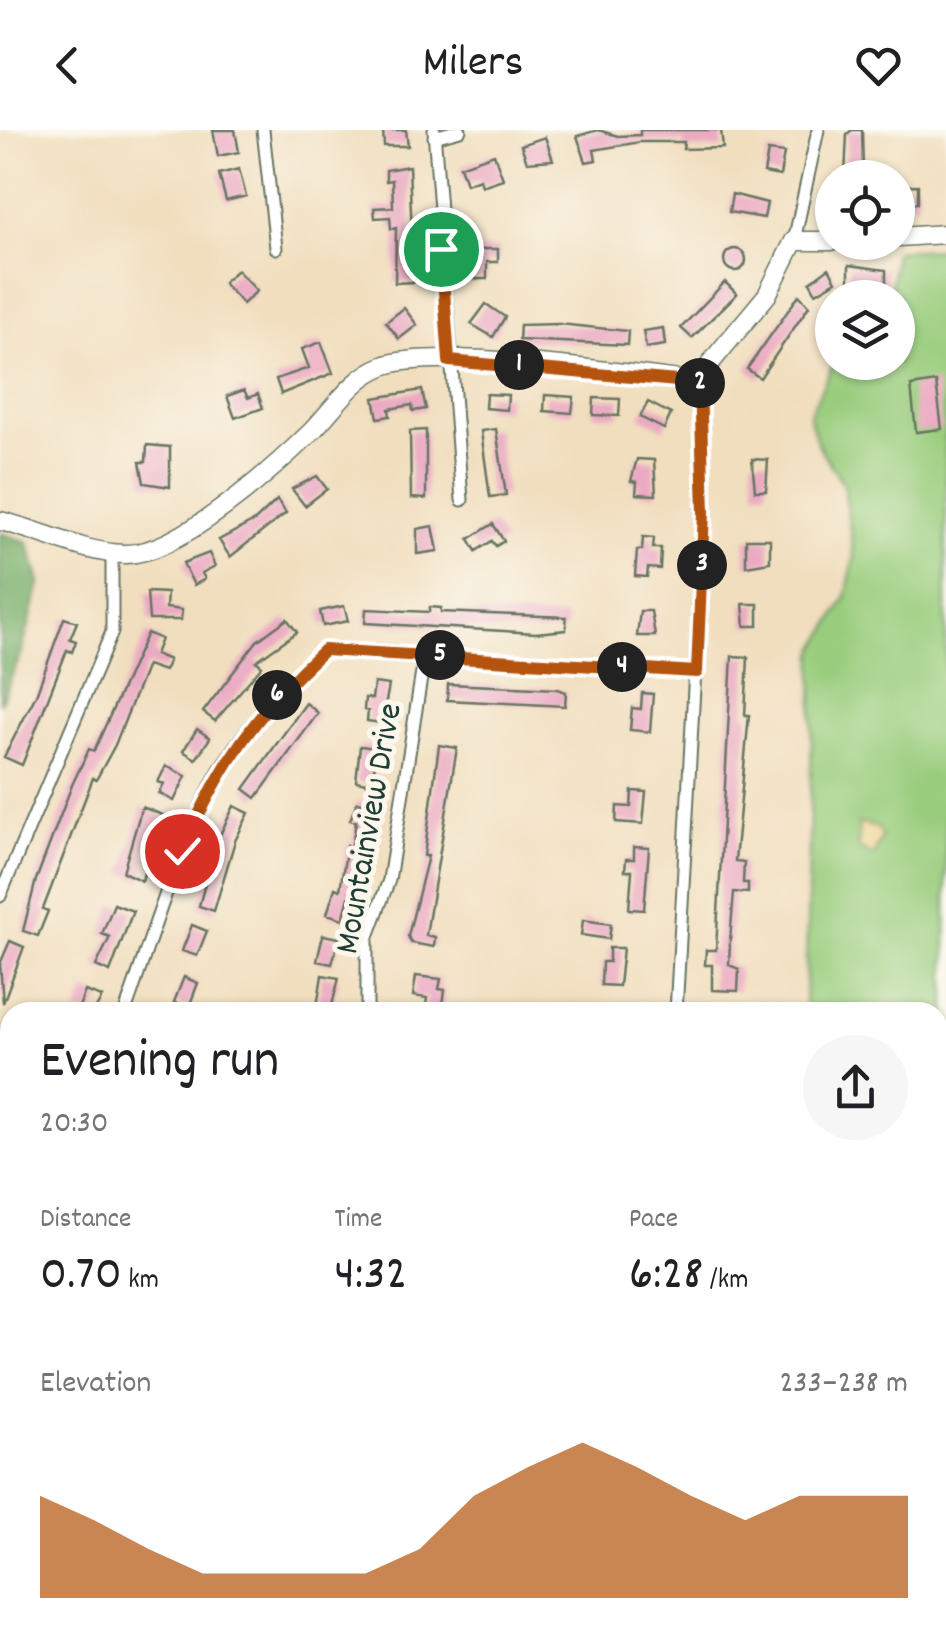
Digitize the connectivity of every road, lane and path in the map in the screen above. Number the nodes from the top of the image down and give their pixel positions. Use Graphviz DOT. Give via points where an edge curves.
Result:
graph roads {
  1 [pos="263,130"];
  2 [pos="460,130"];
  3 [pos="818,130"];
  4 [pos="434,134"];
  5 [pos="946,234"];
  6 [pos="915,236"];
  7 [pos="794,241"];
  8 [pos="815,241"];
  9 [pos="276,248"];
  10 [pos="449,361"];
  11 [pos="700,383"];
  12 [pos="462,500"];
  13 [pos="0,521"];
  14 [pos="112,553"];
  15 [pos="425,654"];
  16 [pos="697,672"];
  17 [pos="0,896"];
  18 [pos="129,1002"];
  19 [pos="367,1002"];
  20 [pos="677,1002"];
  1 -- 9 [label="street"];
  2 -- 4 [label="street"];
  3 -- 7 [label="street"];
  4 -- 10 [label="street"];
  5 -- 6 [label="street"];
  7 -- 8 [label="street"];
  7 -- 11 [label="street" via="773,287"];
  10 -- 11 [label="street"];
  10 -- 12 [label="street"];
  10 -- 14 [label="street" via="398,362 374,370 292,450 178,538 144,553"];
  11 -- 16 [label="street" via="704,512"];
  13 -- 14 [label="street"];
  14 -- 17 [label="street" via="112,632"];
  15 -- 16 [label="street"];
  15 -- 18 [label="street" via="324,650 280,690 214,781"];
  15 -- 19 [label="street, Mountainview Drive" via="389,880 367,939"];
  16 -- 20 [label="street"];
}
